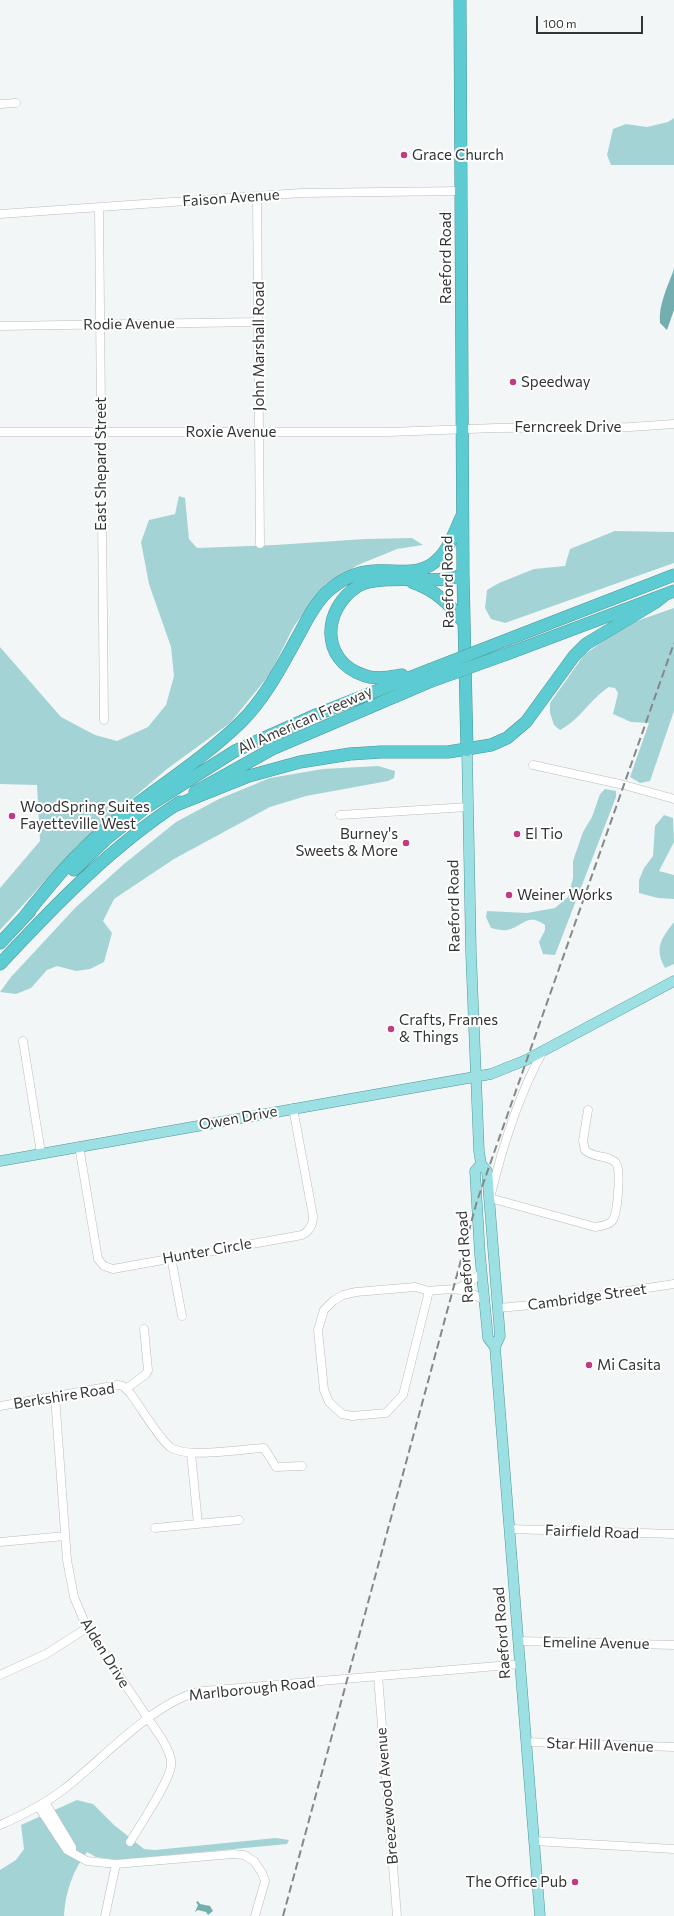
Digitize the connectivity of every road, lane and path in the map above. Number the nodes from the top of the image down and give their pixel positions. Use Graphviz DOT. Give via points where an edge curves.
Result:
graph roads {
  1 [pos="460,0"];
  2 [pos="16,103"];
  3 [pos="0,104"];
  4 [pos="462,191"];
  5 [pos="257,196"];
  6 [pos="99,208"];
  7 [pos="0,214"];
  8 [pos="258,322"];
  9 [pos="100,324"];
  10 [pos="0,326"];
  11 [pos="674,424"];
  12 [pos="463,430"];
  13 [pos="259,431"];
  14 [pos="0,432"];
  15 [pos="101,432"];
  16 [pos="463,514"];
  17 [pos="260,544"];
  18 [pos="417,571"];
  19 [pos="463,575"];
  20 [pos="670,577"];
  21 [pos="407,580"];
  22 [pos="663,596"];
  23 [pos="464,623"];
  24 [pos="429,670"];
  25 [pos="104,720"];
  26 [pos="467,750"];
  27 [pos="533,765"];
  28 [pos="674,799"];
  29 [pos="174,806"];
  30 [pos="468,807"];
  31 [pos="340,815"];
  32 [pos="25,916"];
  33 [pos="0,943"];
  34 [pos="0,964"];
  35 [pos="674,981"];
  36 [pos="23,1041"];
  37 [pos="543,1051"];
  38 [pos="475,1076"];
  39 [pos="293,1108"];
  40 [pos="588,1110"];
  41 [pos="79,1146"];
  42 [pos="41,1153"];
  43 [pos="0,1161"];
  44 [pos="480,1164"];
  45 [pos="490,1198"];
  46 [pos="172,1257"];
  47 [pos="482,1272"];
  48 [pos="674,1284"];
  49 [pos="458,1288"];
  50 [pos="429,1291"];
  51 [pos="484,1300"];
  52 [pos="499,1308"];
  53 [pos="182,1316"];
  54 [pos="144,1329"];
  55 [pos="495,1347"];
  56 [pos="126,1389"];
  57 [pos="56,1396"];
  58 [pos="0,1406"];
  59 [pos="191,1453"];
  60 [pos="302,1466"];
  61 [pos="239,1520"];
  62 [pos="198,1524"];
  63 [pos="155,1528"];
  64 [pos="510,1529"];
  65 [pos="674,1534"];
  66 [pos="65,1536"];
  67 [pos="0,1542"];
  68 [pos="87,1628"];
  69 [pos="519,1641"];
  70 [pos="674,1645"];
  71 [pos="520,1664"];
  72 [pos="0,1675"];
  73 [pos="378,1676"];
  74 [pos="148,1719"];
  75 [pos="526,1742"];
  76 [pos="674,1747"];
  77 [pos="42,1804"];
  78 [pos="0,1824"];
  79 [pos="534,1841"];
  80 [pos="130,1842"];
  81 [pos="674,1849"];
  82 [pos="116,1864"];
  83 [pos="105,1916"];
  84 [pos="255,1916"];
  85 [pos="397,1916"];
  86 [pos="540,1916"];
  1 -- 4 [label="highway, Raeford Road"];
  2 -- 3 [label="street"];
  4 -- 5 [label="street, Faison Avenue"];
  4 -- 12 [label="highway, Raeford Road"];
  5 -- 6 [label="street, Faison Avenue"];
  5 -- 8 [label="street, John Marshall Road"];
  6 -- 7 [label="street, Faison Avenue"];
  6 -- 9 [label="street, East Shepard Street"];
  8 -- 9 [label="street, Rodie Avenue"];
  8 -- 13 [label="street, John Marshall Road"];
  9 -- 10 [label="street, Rodie Avenue"];
  9 -- 15 [label="street, East Shepard Street"];
  11 -- 12 [label="street, Ferncreek Drive"];
  12 -- 13 [label="street, Roxie Avenue"];
  12 -- 16 [label="highway, Raeford Road"];
  13 -- 15 [label="street, Roxie Avenue"];
  13 -- 17 [label="street, John Marshall Road"];
  14 -- 15 [label="street, Roxie Avenue"];
  15 -- 25 [label="street, East Shepard Street"];
  16 -- 18 [label="highway" via="446,551 429,566"];
  16 -- 19 [label="highway, Raeford Road"];
  18 -- 19 [label="highway"];
  18 -- 32 [label="highway" via="360,573 348,577 326,594 310,616 266,693 241,721 201,756 127,811 90,843 63,869"];
  19 -- 21 [label="highway" via="449,579"];
  19 -- 23 [label="highway, Raeford Road"];
  20 -- 24 [label="highway, All American Freeway, bridge"];
  21 -- 23 [label="highway" via="439,595"];
  21 -- 24 [label="highway" via="360,585 348,593 330,622 333,647 345,664 355,672 369,677 388,677"];
  22 -- 26 [label="highway" via="586,644 574,656 526,722 517,730 491,745"];
  22 -- 29 [label="highway, All American Freeway, bridge" via="430,682 272,749 214,780"];
  23 -- 26 [label="highway, Raeford Road"];
  24 -- 32 [label="highway, All American Freeway" via="262,739 189,779 144,808 105,840"];
  26 -- 29 [label="highway" via="350,754 300,762 249,776"];
  26 -- 30 [label="main road, Raeford Road"];
  27 -- 28 [label="street"];
  29 -- 34 [label="highway, All American Freeway" via="101,862"];
  30 -- 31 [label="street"];
  30 -- 38 [label="main road, Raeford Road"];
  32 -- 33 [label="highway, All American Freeway"];
  35 -- 37 [label="main road, Owen Drive"];
  36 -- 42 [label="street"];
  37 -- 38 [label="main road, Owen Drive" via="491,1074"];
  37 -- 45 [label="street" via="530,1073"];
  38 -- 39 [label="main road, Owen Drive"];
  38 -- 44 [label="main road, Raeford Road"];
  39 -- 41 [label="main road, Owen Drive"];
  39 -- 46 [label="street, Hunter Circle" via="313,1216 310,1230 302,1236"];
  40 -- 45 [label="street" via="583,1141 585,1150 593,1156 611,1159 619,1172 616,1212 612,1220 604,1226 595,1227"];
  41 -- 42 [label="main road, Owen Drive"];
  41 -- 46 [label="street, Hunter Circle" via="100,1263 114,1269"];
  42 -- 43 [label="main road, Owen Drive"];
  44 -- 45 [label="main road, Raeford Road" via="487,1171"];
  44 -- 47 [label="main road, Raeford Road" via="475,1171"];
  45 -- 52 [label="main road, Raeford Road"];
  46 -- 53 [label="street"];
  47 -- 49 [label="street"];
  47 -- 51 [label="main road, Raeford Road"];
  48 -- 52 [label="street, Cambridge Street"];
  49 -- 50 [label="street"];
  49 -- 51 [label="street"];
  50 -- 50 [label="street" via="415,1287 356,1292 333,1301 324,1310 318,1330 324,1390 335,1409 352,1416 386,1413 403,1395"];
  51 -- 55 [label="main road, Raeford Road" via="488,1338"];
  52 -- 55 [label="main road, Raeford Road" via="500,1336"];
  54 -- 56 [label="street" via="148,1370"];
  55 -- 64 [label="main road, Raeford Road"];
  56 -- 57 [label="street, Berkshire Road" via="114,1386"];
  56 -- 59 [label="street, Berkshire Road" via="167,1443 179,1451"];
  57 -- 58 [label="street, Berkshire Road"];
  57 -- 66 [label="street, Alden Drive"];
  59 -- 60 [label="street, Berkshire Road" via="264,1448 276,1467"];
  59 -- 62 [label="street"];
  61 -- 62 [label="street"];
  62 -- 63 [label="street"];
  64 -- 65 [label="street, Fairfield Road"];
  64 -- 69 [label="main road, Raeford Road"];
  66 -- 67 [label="street"];
  66 -- 68 [label="street, Alden Drive" via="69,1578"];
  68 -- 72 [label="street" via="46,1654"];
  68 -- 74 [label="street, Alden Drive"];
  69 -- 70 [label="street, Emeline Avenue"];
  69 -- 71 [label="main road, Raeford Road"];
  71 -- 73 [label="street, Marlborough Road"];
  71 -- 75 [label="main road, Raeford Road"];
  73 -- 74 [label="street, Marlborough Road" via="194,1693 175,1700"];
  73 -- 85 [label="street, Breezewood Avenue"];
  74 -- 77 [label="street, Marlborough Road" via="64,1789"];
  74 -- 80 [label="street, Alden Drive" via="169,1751 171,1766 167,1780"];
  75 -- 76 [label="street, Star Hill Avenue"];
  75 -- 79 [label="main road, Raeford Road"];
  77 -- 78 [label="street, Marlborough Road"];
  77 -- 82 [label="street" via="67,1850 87,1861"];
  79 -- 81 [label="street"];
  79 -- 86 [label="main road, Raeford Road"];
  82 -- 83 [label="street"];
  82 -- 84 [label="street" via="244,1855 254,1861 265,1882"];
}
